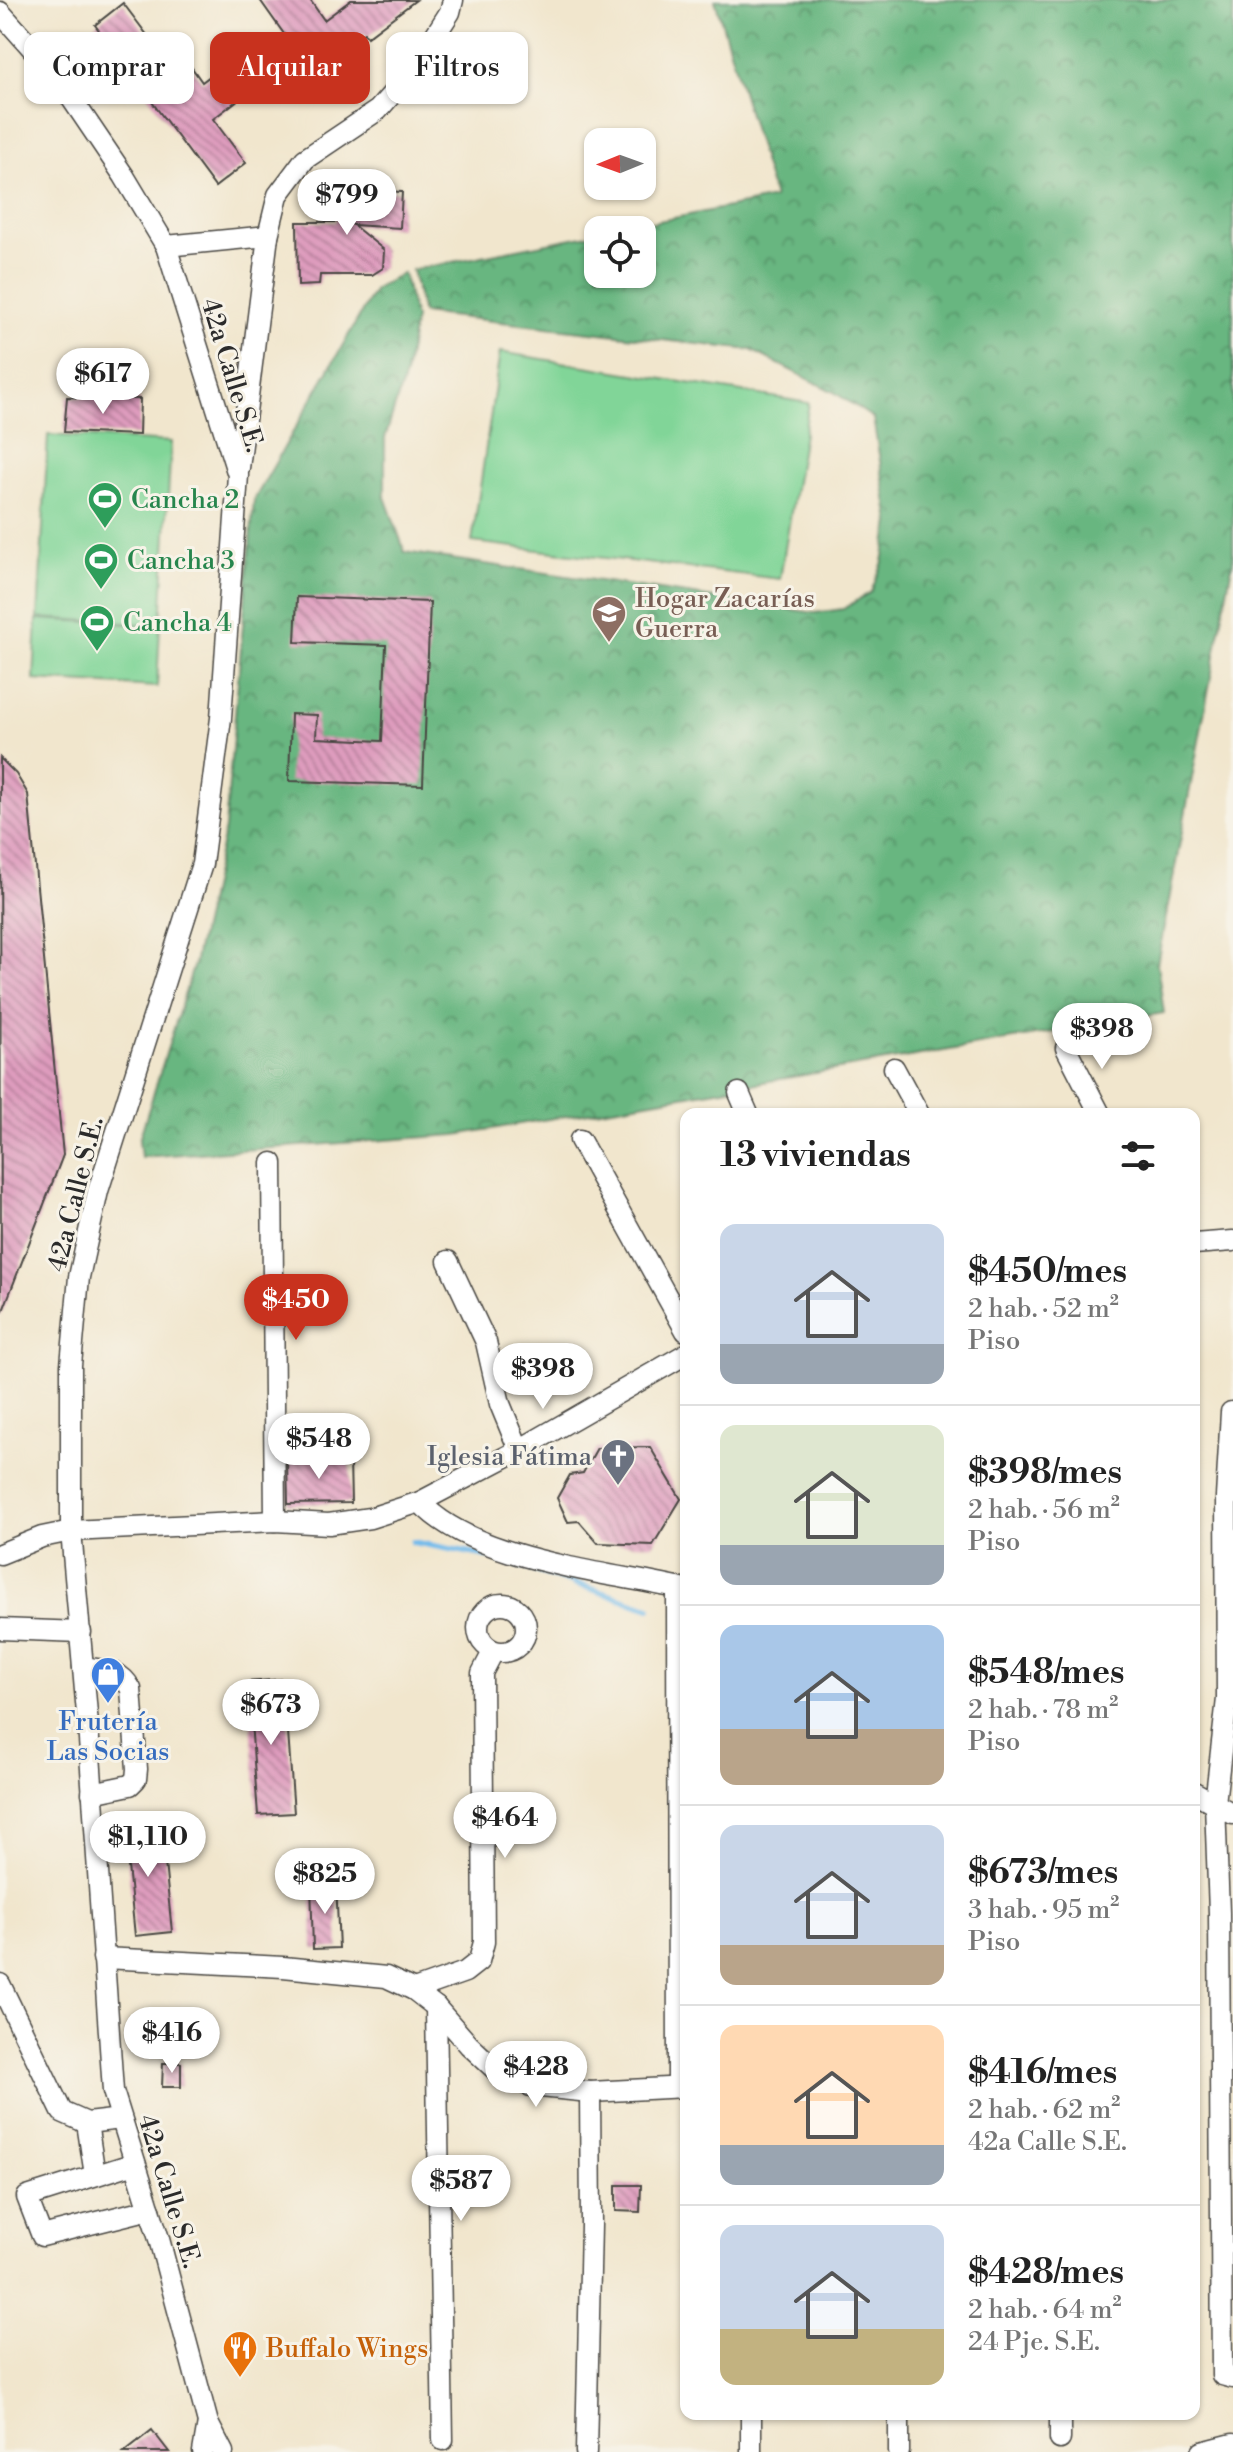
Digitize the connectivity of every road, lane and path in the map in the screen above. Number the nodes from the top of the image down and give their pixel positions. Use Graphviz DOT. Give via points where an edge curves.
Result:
graph roads {
  1 [pos="453,0"];
  2 [pos="0,12"];
  3 [pos="268,236"];
  4 [pos="166,246"];
  5 [pos="238,475"];
  6 [pos="1066,1048"];
  7 [pos="894,1068"];
  8 [pos="739,1093"];
  9 [pos="745,1108"];
  10 [pos="916,1108"];
  11 [pos="1097,1108"];
  12 [pos="580,1140"];
  13 [pos="272,1163"];
  14 [pos="1233,1241"];
  15 [pos="1200,1244"];
  16 [pos="448,1261"];
  17 [pos="680,1320"];
  18 [pos="680,1357"];
  19 [pos="1231,1412"];
  20 [pos="519,1450"];
  21 [pos="420,1502"];
  22 [pos="275,1521"];
  23 [pos="71,1531"];
  24 [pos="0,1554"];
  25 [pos="680,1589"];
  26 [pos="0,1629"];
  27 [pos="81,1632"];
  28 [pos="680,1636"];
  29 [pos="493,1652"];
  30 [pos="83,1667"];
  31 [pos="92,1793"];
  32 [pos="1200,1796"];
  33 [pos="1221,1809"];
  34 [pos="680,1954"];
  35 [pos="103,1958"];
  36 [pos="0,1984"];
  37 [pos="414,1990"];
  38 [pos="436,2007"];
  39 [pos="680,2087"];
  40 [pos="590,2092"];
  41 [pos="121,2119"];
  42 [pos="87,2123"];
  43 [pos="135,2163"];
  44 [pos="95,2175"];
  45 [pos="150,2209"];
  46 [pos="1233,2378"];
  47 [pos="751,2420"];
  48 [pos="899,2420"];
  49 [pos="1060,2420"];
  50 [pos="208,2423"];
  51 [pos="1060,2439"];
  52 [pos="443,2440"];
  53 [pos="1233,2444"];
  54 [pos="203,2452"];
  55 [pos="223,2452"];
  56 [pos="586,2452"];
  57 [pos="751,2452"];
  58 [pos="899,2452"];
  59 [pos="1202,2452"];
  1 -- 3 [label="street" via="413,70 378,110 305,159 278,195"];
  2 -- 4 [label="street, 42a Calle S.E." via="55,74"];
  3 -- 4 [label="street"];
  3 -- 5 [label="street"];
  4 -- 5 [label="street, 42a Calle S.E."];
  5 -- 23 [label="street, 42a Calle S.E." via="221,718 202,864 98,1191 79,1277 71,1365"];
  6 -- 11 [label="street"];
  7 -- 10 [label="street"];
  8 -- 9 [label="street"];
  12 -- 17 [label="street"];
  13 -- 22 [label="street"];
  14 -- 15 [label="street"];
  16 -- 20 [label="street" via="486,1342 500,1404"];
  18 -- 20 [label="street"];
  19 -- 33 [label="street"];
  20 -- 21 [label="street"];
  21 -- 22 [label="street" via="329,1524"];
  21 -- 25 [label="street" via="435,1519 470,1537 583,1571"];
  22 -- 23 [label="street"];
  23 -- 24 [label="street"];
  23 -- 27 [label="street, 42a Calle S.E."];
  26 -- 27 [label="street"];
  27 -- 30 [label="street, 42a Calle S.E."];
  28 -- 34 [label="street"];
  29 -- 37 [label="street" via="482,1673 484,1942 479,1961 465,1972"];
  30 -- 31 [label="street, 42a Calle S.E."];
  30 -- 31 [label="street" via="115,1671 131,1689 137,1769 130,1785"];
  31 -- 35 [label="street, 42a Calle S.E."];
  32 -- 33 [label="street"];
  33 -- 46 [label="street" via="1216,1835 1222,2375"];
  35 -- 37 [label="street" via="386,1977"];
  35 -- 41 [label="street, 42a Calle S.E." via="113,2091"];
  36 -- 42 [label="street" via="62,2112"];
  37 -- 38 [label="street"];
  38 -- 40 [label="street" via="499,2073 531,2086"];
  38 -- 52 [label="street"];
  39 -- 40 [label="street"];
  40 -- 56 [label="street"];
  41 -- 42 [label="street"];
  41 -- 43 [label="street, 42a Calle S.E."];
  42 -- 44 [label="street"];
  43 -- 44 [label="street"];
  43 -- 45 [label="street, 42a Calle S.E."];
  44 -- 45 [label="street" via="27,2197 42,2236"];
  45 -- 50 [label="street, 42a Calle S.E."];
  47 -- 57 [label="street"];
  48 -- 58 [label="street"];
  49 -- 51 [label="street"];
  50 -- 54 [label="street, 42a Calle S.E."];
  50 -- 55 [label="street"];
  53 -- 59 [label="street"];
}
